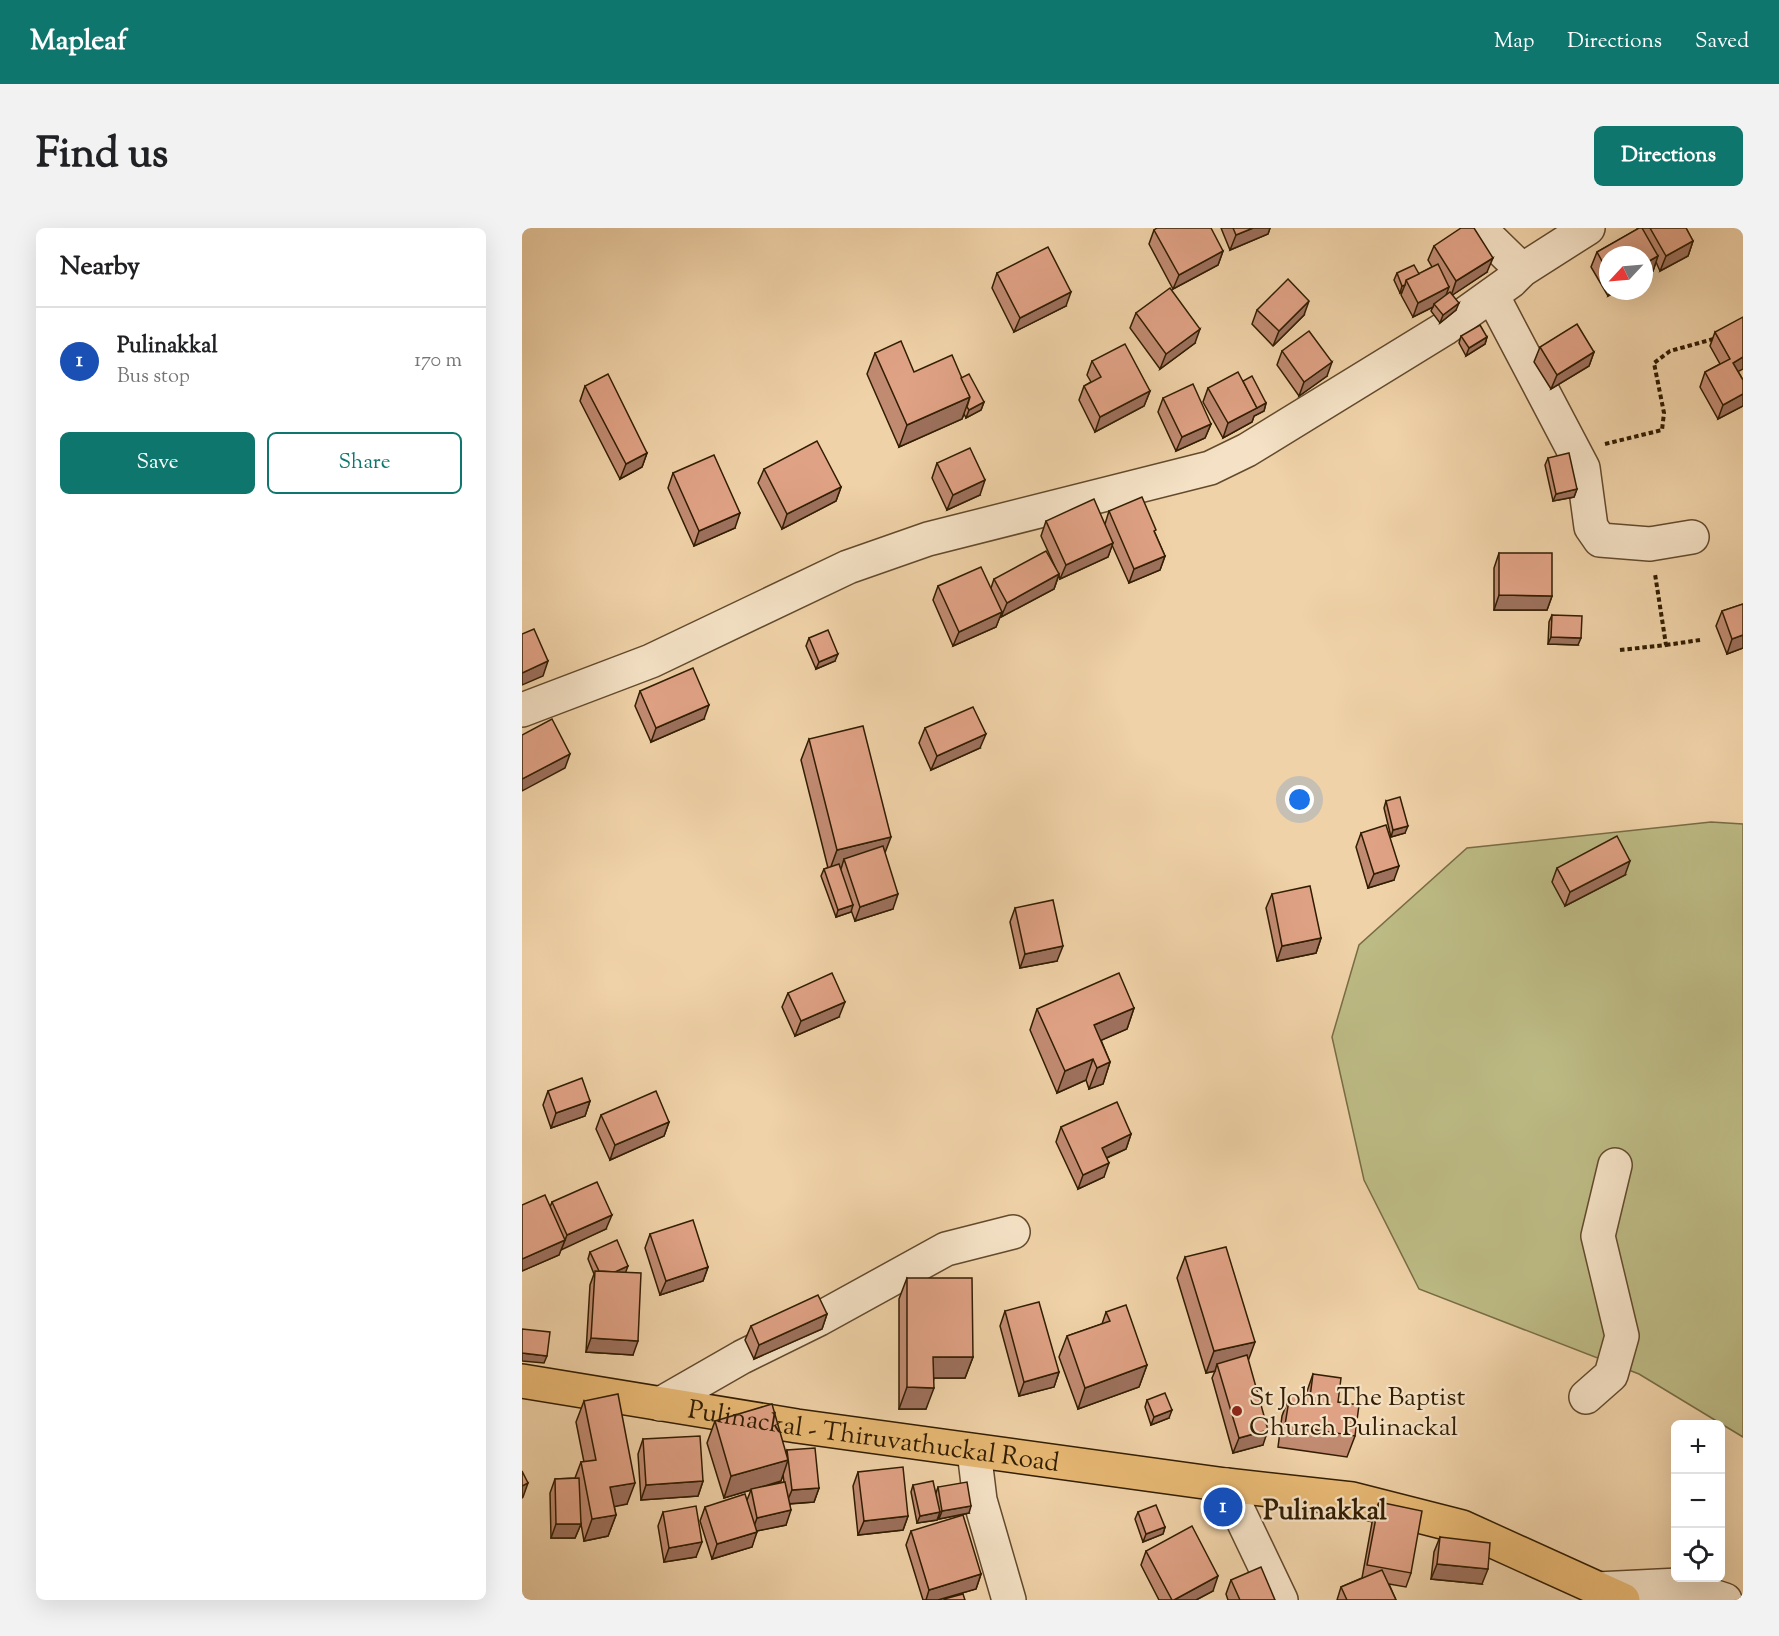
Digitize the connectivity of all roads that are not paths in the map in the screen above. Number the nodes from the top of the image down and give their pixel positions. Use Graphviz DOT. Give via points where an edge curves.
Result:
graph roads {
  1 [pos="1479,228"];
  2 [pos="1588,228"];
  3 [pos="1522,270"];
  4 [pos="1492,295"];
  5 [pos="1692,537"];
  6 [pos="522,710"];
  7 [pos="1615,1164"];
  8 [pos="1013,1232"];
  9 [pos="522,1381"];
  10 [pos="1586,1397"];
  11 [pos="660,1404"];
  12 [pos="975,1451"];
  13 [pos="1226,1485"];
  14 [pos="1610,1594"];
  15 [pos="1009,1600"];
  16 [pos="1281,1600"];
  17 [pos="1725,1600"];
  1 -- 3 [label="street"];
  2 -- 3 [label="street"];
  3 -- 4 [label="street"];
  4 -- 5 [label="street" via="1583,468 1591,527 1600,540 1650,544"];
  4 -- 6 [label="street" via="1444,329 1247,450 1210,468 928,539 848,567 651,661"];
  7 -- 10 [label="street" via="1598,1236 1622,1336 1611,1375"];
  8 -- 11 [label="street" via="946,1249 742,1356"];
  9 -- 11 [label="main road, Pulinackal - Thiruvathuckal Road"];
  11 -- 12 [label="main road, Pulinackal - Thiruvathuckal Road"];
  12 -- 13 [label="main road, Pulinackal - Thiruvathuckal Road"];
  12 -- 15 [label="street" via="980,1500"];
  13 -- 14 [label="main road, Pulinackal - Thiruvathuckal Road" via="1332,1496 1462,1527"];
  13 -- 16 [label="street"];
  14 -- 17 [label="street" via="1679,1585"];
}
